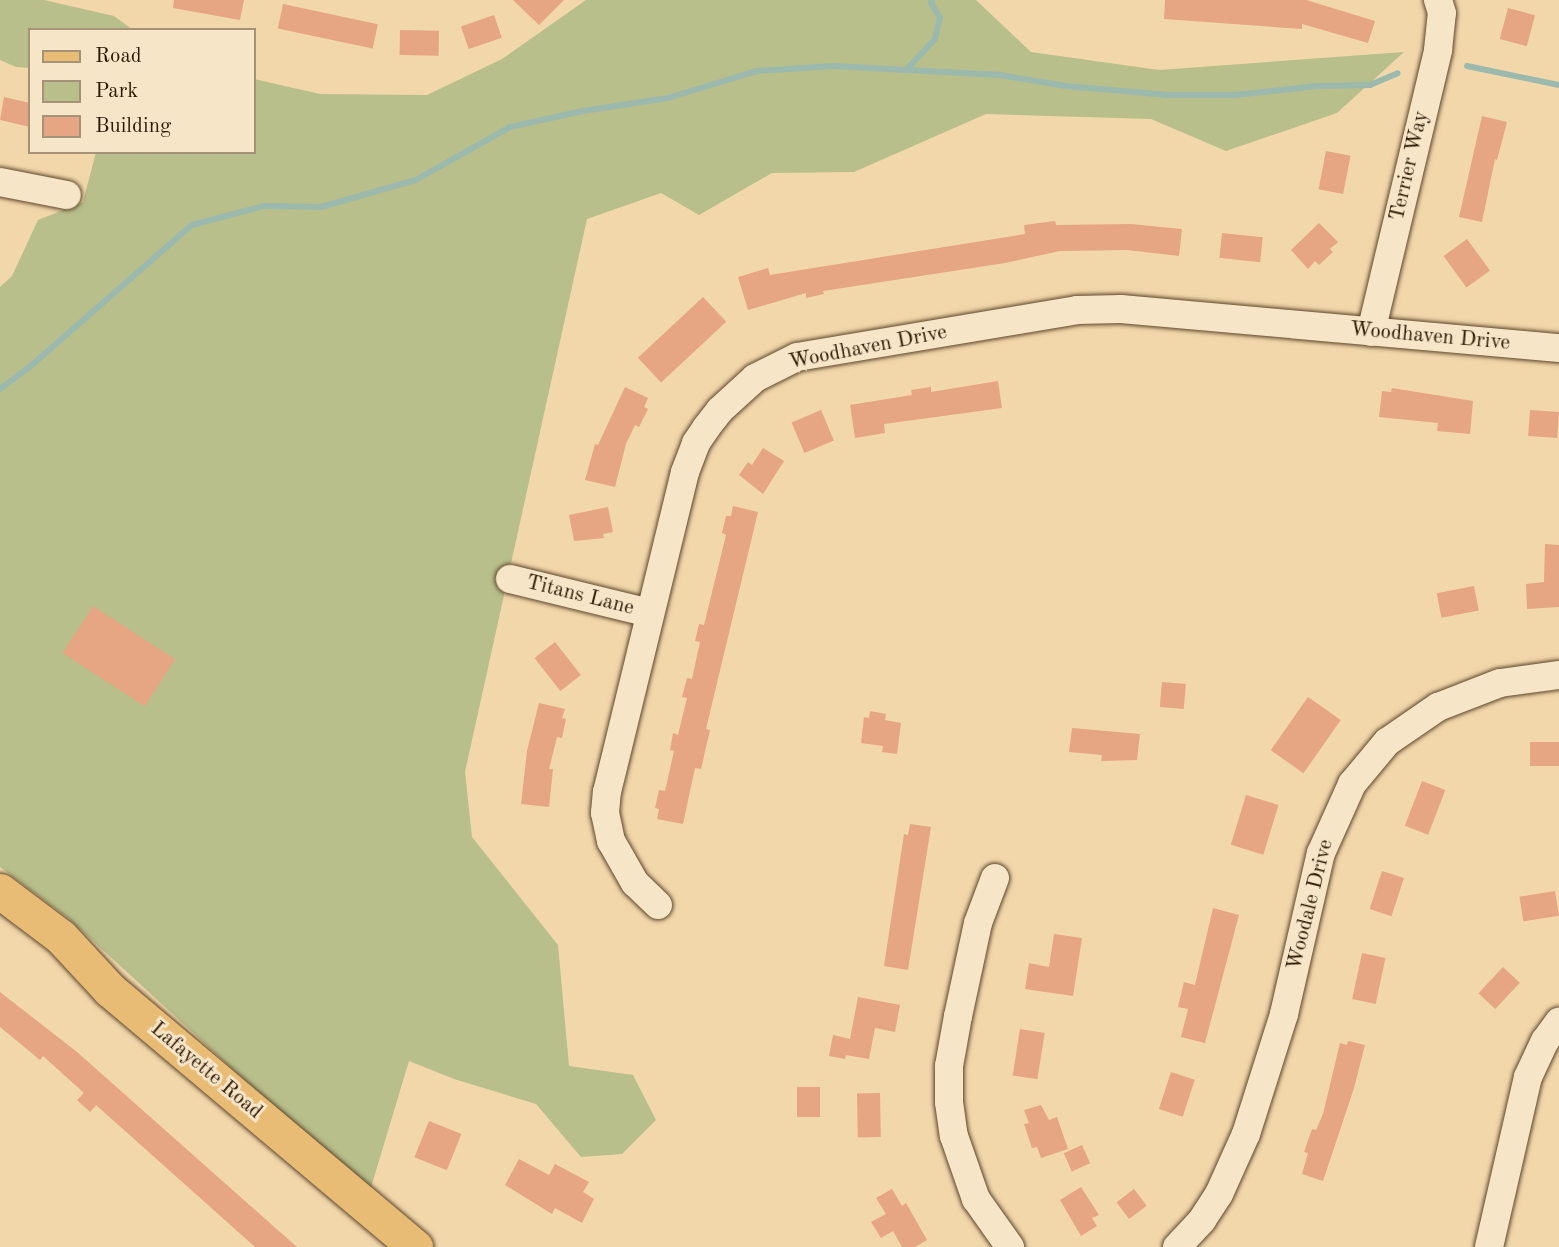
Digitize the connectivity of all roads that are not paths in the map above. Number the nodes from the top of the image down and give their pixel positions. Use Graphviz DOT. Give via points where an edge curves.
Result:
graph roads {
  1 [pos="1438,0"];
  2 [pos="0,182"];
  3 [pos="67,195"];
  4 [pos="1371,332"];
  5 [pos="1559,348"];
  6 [pos="510,579"];
  7 [pos="650,613"];
  8 [pos="1559,675"];
  9 [pos="995,878"];
  10 [pos="0,891"];
  11 [pos="658,905"];
  12 [pos="1559,1021"];
  13 [pos="1179,1246"];
  14 [pos="415,1247"];
  15 [pos="1010,1247"];
  16 [pos="1489,1247"];
  1 -- 4 [label="street, Terrier Way" via="1442,13 1438,50"];
  2 -- 3 [label="street"];
  4 -- 5 [label="street, Woodhaven Drive"];
  4 -- 7 [label="street, Woodhaven Drive" via="1121,309 1077,310 797,357 755,378 720,410 696,443"];
  6 -- 7 [label="street, Titans Lane"];
  7 -- 11 [label="street, Woodhaven Drive" via="605,813 619,858 635,883"];
  8 -- 13 [label="street, Woodale Drive" via="1500,683 1438,708 1387,742 1352,785 1321,853 1284,1014 1246,1134 1219,1194"];
  9 -- 15 [label="street" via="978,923 958,1016 949,1066 949,1102 954,1136 976,1199"];
  10 -- 14 [label="main road, Lafayette Road" via="61,937 110,990"];
  12 -- 16 [label="street" via="1528,1077"];
}
